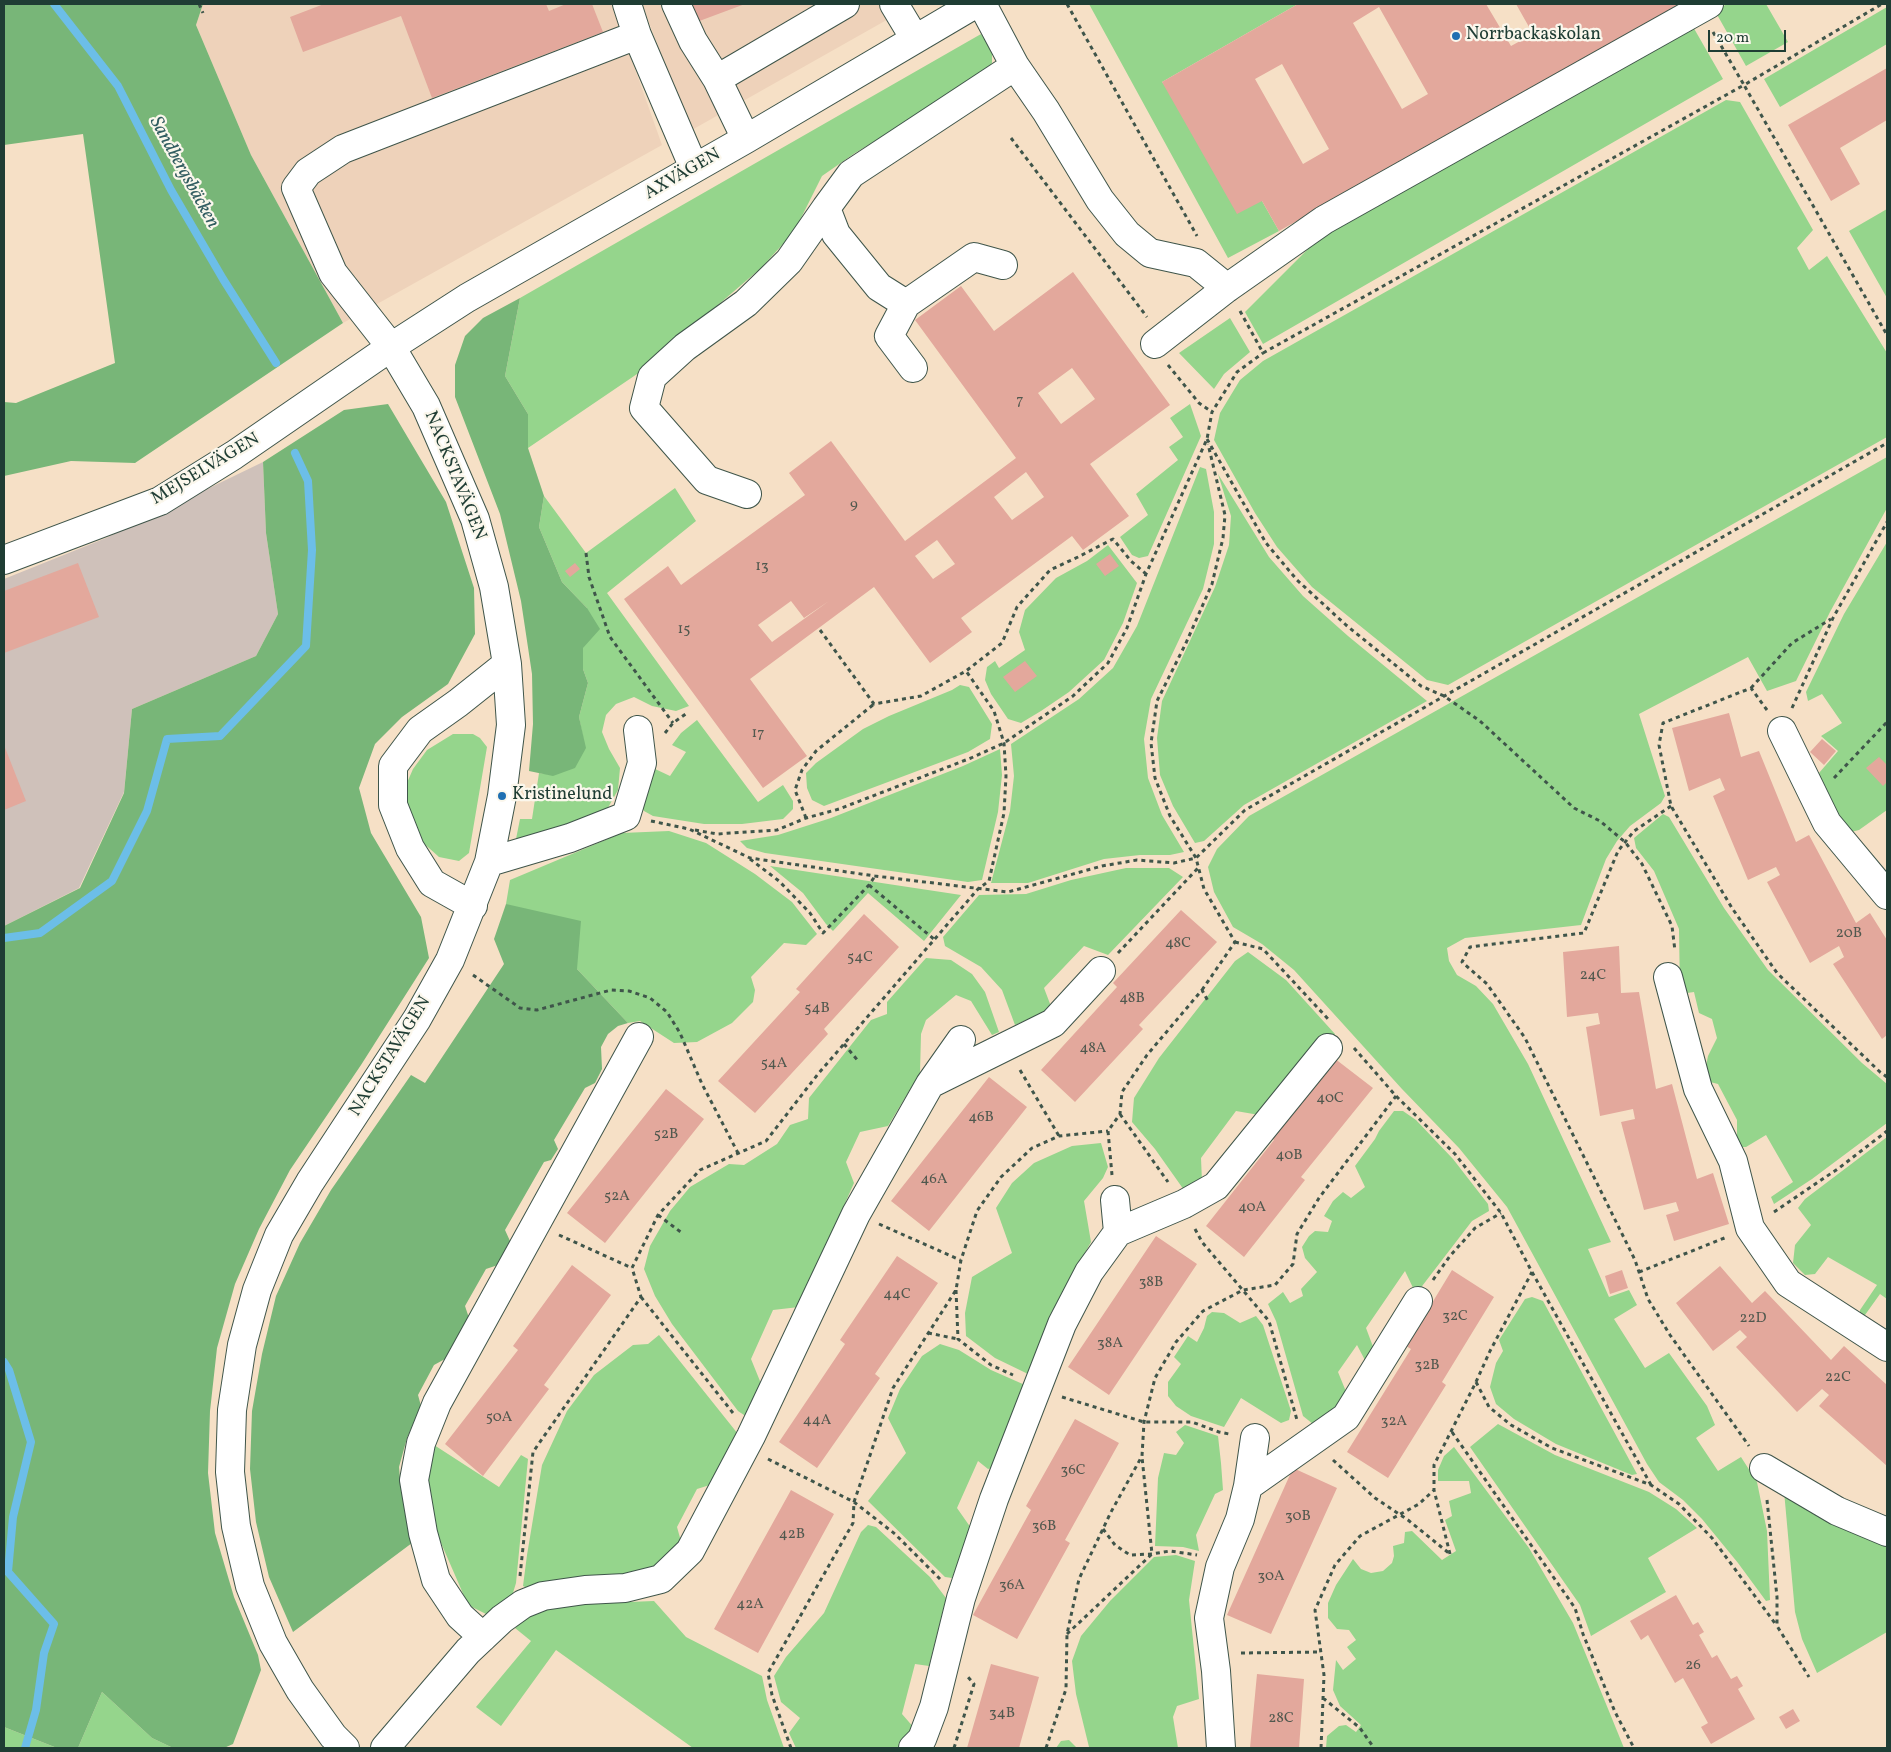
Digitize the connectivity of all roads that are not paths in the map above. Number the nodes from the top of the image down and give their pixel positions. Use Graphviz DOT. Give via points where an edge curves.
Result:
graph roads {
  1 [pos="626,4"];
  2 [pos="676,4"];
  3 [pos="845,4"];
  4 [pos="894,4"];
  5 [pos="968,6"];
  6 [pos="1704,6"];
  7 [pos="637,35"];
  8 [pos="915,39"];
  9 [pos="1015,66"];
  10 [pos="717,79"];
  11 [pos="746,139"];
  12 [pos="694,168"];
  13 [pos="826,208"];
  14 [pos="1003,265"];
  15 [pos="1227,288"];
  16 [pos="906,304"];
  17 [pos="1155,344"];
  18 [pos="391,347"];
  19 [pos="913,368"];
  20 [pos="747,494"];
  21 [pos="4,560"];
  22 [pos="507,664"];
  23 [pos="638,730"];
  24 [pos="1782,731"];
  25 [pos="489,862"];
  26 [pos="1887,895"];
  27 [pos="473,906"];
  28 [pos="1101,971"];
  29 [pos="1668,977"];
  30 [pos="639,1037"];
  31 [pos="961,1040"];
  32 [pos="1338,1040"];
  33 [pos="930,1084"];
  34 [pos="1115,1200"];
  35 [pos="1118,1232"];
  36 [pos="1418,1301"];
  37 [pos="1887,1347"];
  38 [pos="1255,1438"];
  39 [pos="1764,1468"];
  40 [pos="1248,1486"];
  41 [pos="1887,1532"];
  42 [pos="483,1637"];
  43 [pos="345,1748"];
  44 [pos="385,1748"];
  45 [pos="913,1748"];
  46 [pos="1221,1748"];
  1 -- 7 [label="street"];
  2 -- 10 [label="street" via="692,41"];
  3 -- 10 [label="street"];
  4 -- 8 [label="street"];
  5 -- 8 [label="street, AXVÄGEN"];
  5 -- 9 [label="street"];
  6 -- 15 [label="street" via="1324,220"];
  7 -- 12 [label="street"];
  7 -- 18 [label="street, NACKSTAVÄGEN" via="343,149 308,172 296,188 333,273"];
  8 -- 11 [label="street, AXVÄGEN"];
  9 -- 13 [label="street" via="851,174"];
  9 -- 15 [label="street" via="1100,200 1127,234 1150,253 1196,263"];
  10 -- 11 [label="street"];
  11 -- 12 [label="street, AXVÄGEN"];
  12 -- 18 [label="street, AXVÄGEN" via="467,298"];
  13 -- 16 [label="street" via="836,234 879,287"];
  13 -- 20 [label="street" via="789,261 746,303 685,347 652,377 644,408 707,480"];
  14 -- 16 [label="street" via="974,257"];
  15 -- 17 [label="street"];
  16 -- 19 [label="street" via="889,336"];
  18 -- 21 [label="street, MEJSELVÄGEN" via="234,455 160,501"];
  18 -- 22 [label="street, NACKSTAVÄGEN" via="426,406 475,519 494,587"];
  22 -- 25 [label="street, NACKSTAVÄGEN" via="511,725"];
  22 -- 27 [label="street" via="420,730 393,766 393,806 410,848 432,883"];
  23 -- 25 [label="street" via="642,763 626,816 570,838"];
  24 -- 26 [label="street" via="1827,823"];
  25 -- 27 [label="street, NACKSTAVÄGEN"];
  27 -- 43 [label="street, NACKSTAVÄGEN" via="450,960 417,1019 279,1235 257,1290 242,1345 232,1410 230,1472 236,1526 250,1586 273,1643 300,1690"];
  28 -- 33 [label="street" via="1053,1023"];
  29 -- 37 [label="street" via="1698,1090 1733,1161 1750,1228 1788,1283"];
  30 -- 42 [label="street" via="437,1403 421,1443 414,1480 423,1533 436,1580 460,1616"];
  31 -- 33 [label="street"];
  32 -- 35 [label="street" via="1216,1186 1184,1204"];
  33 -- 42 [label="street" via="856,1214 751,1436 690,1551 661,1579 625,1588 543,1596 523,1604"];
  34 -- 35 [label="street"];
  35 -- 45 [label="street" via="1089,1272 1062,1324 994,1499 961,1598 934,1707 922,1739"];
  36 -- 40 [label="street" via="1346,1417"];
  38 -- 40 [label="street"];
  39 -- 41 [label="street" via="1837,1511"];
  40 -- 46 [label="street" via="1240,1519 1220,1567 1209,1618"];
  42 -- 44 [label="street"];
}
